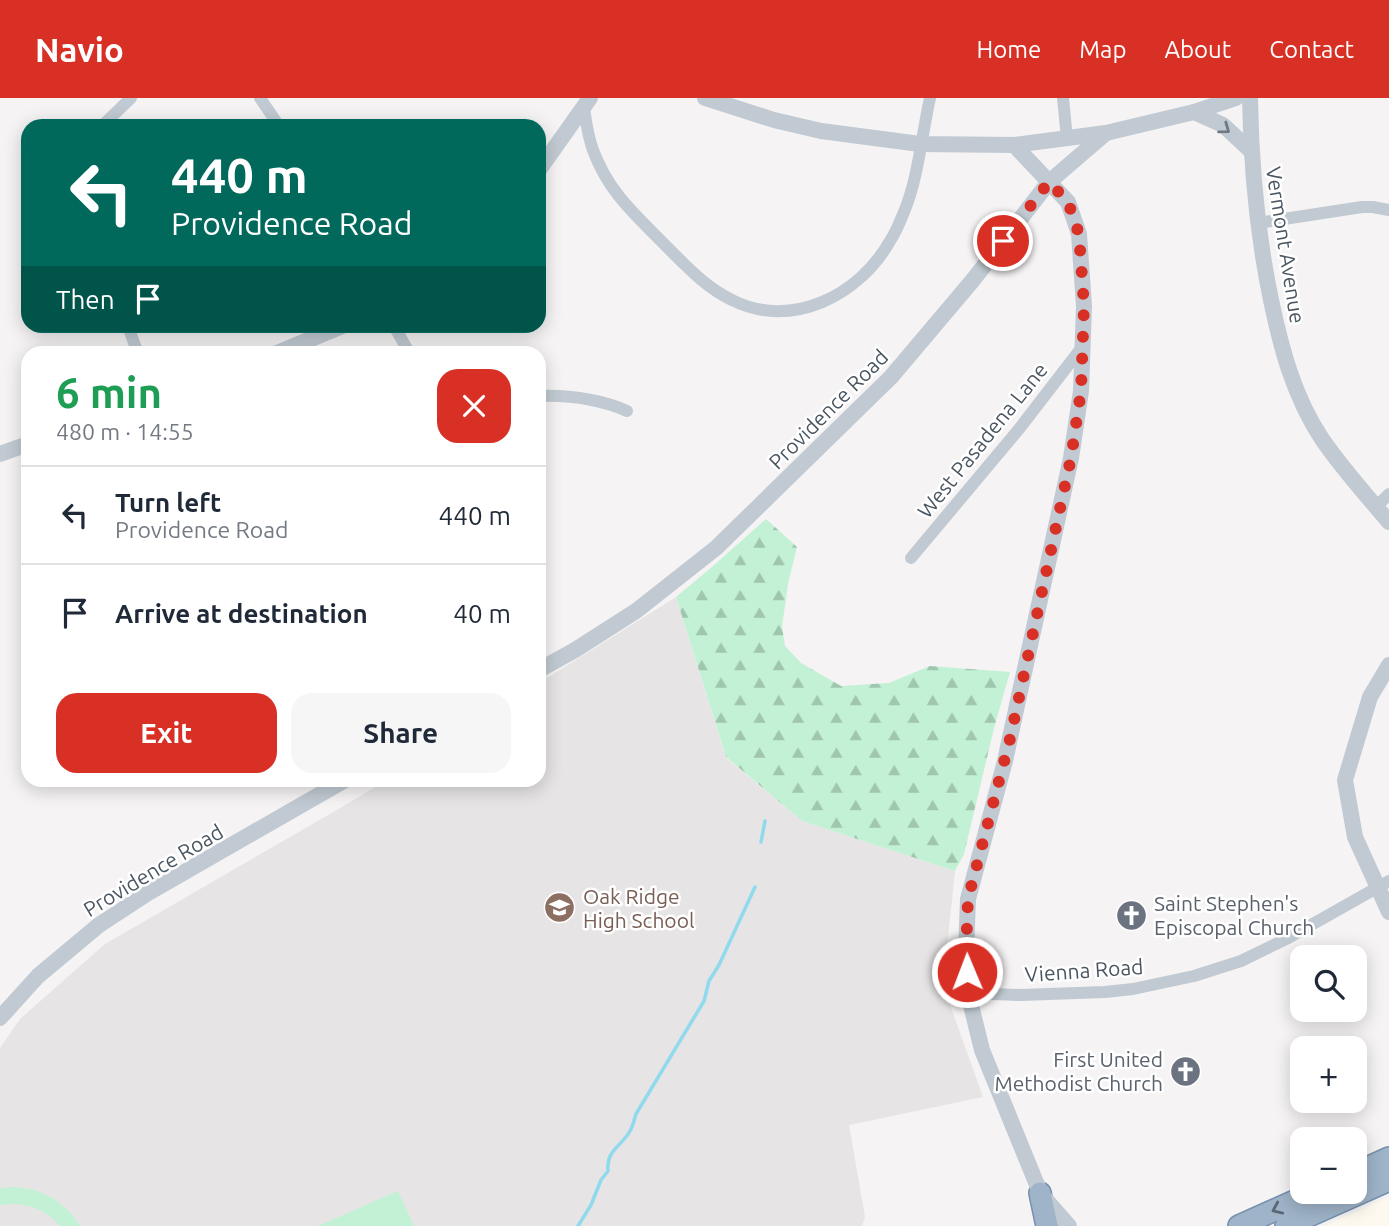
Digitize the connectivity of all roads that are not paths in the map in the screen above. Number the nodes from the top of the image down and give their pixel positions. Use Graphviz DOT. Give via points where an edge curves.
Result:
graph roads {
  1 [pos="260,98"];
  2 [pos="705,98"];
  3 [pos="930,98"];
  4 [pos="1063,98"];
  5 [pos="1236,98"];
  6 [pos="1250,98"];
  7 [pos="125,100"];
  8 [pos="587,103"];
  9 [pos="1194,112"];
  10 [pos="108,119"];
  11 [pos="274,119"];
  12 [pos="1106,133"];
  13 [pos="1067,139"];
  14 [pos="920,144"];
  15 [pos="1014,145"];
  16 [pos="1251,151"];
  17 [pos="546,160"];
  18 [pos="1049,182"];
  19 [pos="1389,210"];
  20 [pos="1258,223"];
  21 [pos="325,333"];
  22 [pos="294,346"];
  23 [pos="1083,346"];
  24 [pos="546,396"];
  25 [pos="627,411"];
  26 [pos="21,446"];
  27 [pos="0,454"];
  28 [pos="1389,494"];
  29 [pos="1376,507"];
  30 [pos="1389,523"];
  31 [pos="911,558"];
  32 [pos="1389,664"];
  33 [pos="546,666"];
  34 [pos="333,787"];
  35 [pos="1383,884"];
  36 [pos="1389,912"];
  37 [pos="968,993"];
  38 [pos="0,1018"];
  39 [pos="1389,1164"];
  40 [pos="1367,1170"];
  41 [pos="1040,1193"];
  42 [pos="1290,1203"];
  43 [pos="1047,1226"];
  44 [pos="1053,1226"];
  45 [pos="1069,1226"];
  46 [pos="1239,1226"];
  47 [pos="1286,1226"];
  1 -- 11 [label="street"];
  2 -- 14 [label="street" via="821,131"];
  3 -- 14 [label="street"];
  4 -- 13 [label="street"];
  5 -- 9 [label="street"];
  6 -- 16 [label="street, Vermont Avenue"];
  7 -- 10 [label="street"];
  8 -- 14 [label="street" via="592,147 616,194 704,283 733,301 763,310 790,311 821,304 867,271 890,241 905,209"];
  8 -- 17 [label="street"];
  9 -- 12 [label="street"];
  9 -- 16 [label="street, Vermont Avenue, one-way" via="1223,125"];
  12 -- 13 [label="street"];
  12 -- 18 [label="street, Providence Road"];
  13 -- 15 [label="street"];
  14 -- 15 [label="street"];
  15 -- 18 [label="street"];
  16 -- 20 [label="street, Vermont Avenue"];
  18 -- 23 [label="street" via="1068,202 1079,234"];
  18 -- 33 [label="street, Providence Road" via="891,377 716,548 636,611"];
  19 -- 20 [label="street" via="1362,207"];
  20 -- 29 [label="street, Vermont Avenue" via="1278,333 1295,389 1322,438"];
  21 -- 22 [label="street"];
  23 -- 31 [label="street, West Pasadena Lane"];
  23 -- 37 [label="street" via="1071,458 1005,761 968,899"];
  24 -- 25 [label="street" via="591,399"];
  26 -- 27 [label="street"];
  28 -- 29 [label="street"];
  29 -- 30 [label="street, Vermont Avenue"];
  32 -- 35 [label="street" via="1370,697 1345,780 1355,836"];
  34 -- 38 [label="street, Providence Road" via="99,925 38,976"];
  35 -- 36 [label="street"];
  35 -- 37 [label="street, Vienna Road" via="1241,961 1194,976 1105,992"];
  37 -- 41 [label="street" via="982,1050"];
  39 -- 40 [label="highway"];
  39 -- 47 [label="highway"];
  41 -- 43 [label="highway"];
  41 -- 44 [label="street"];
  41 -- 45 [label="street"];
  42 -- 46 [label="highway, one-way"];
}
